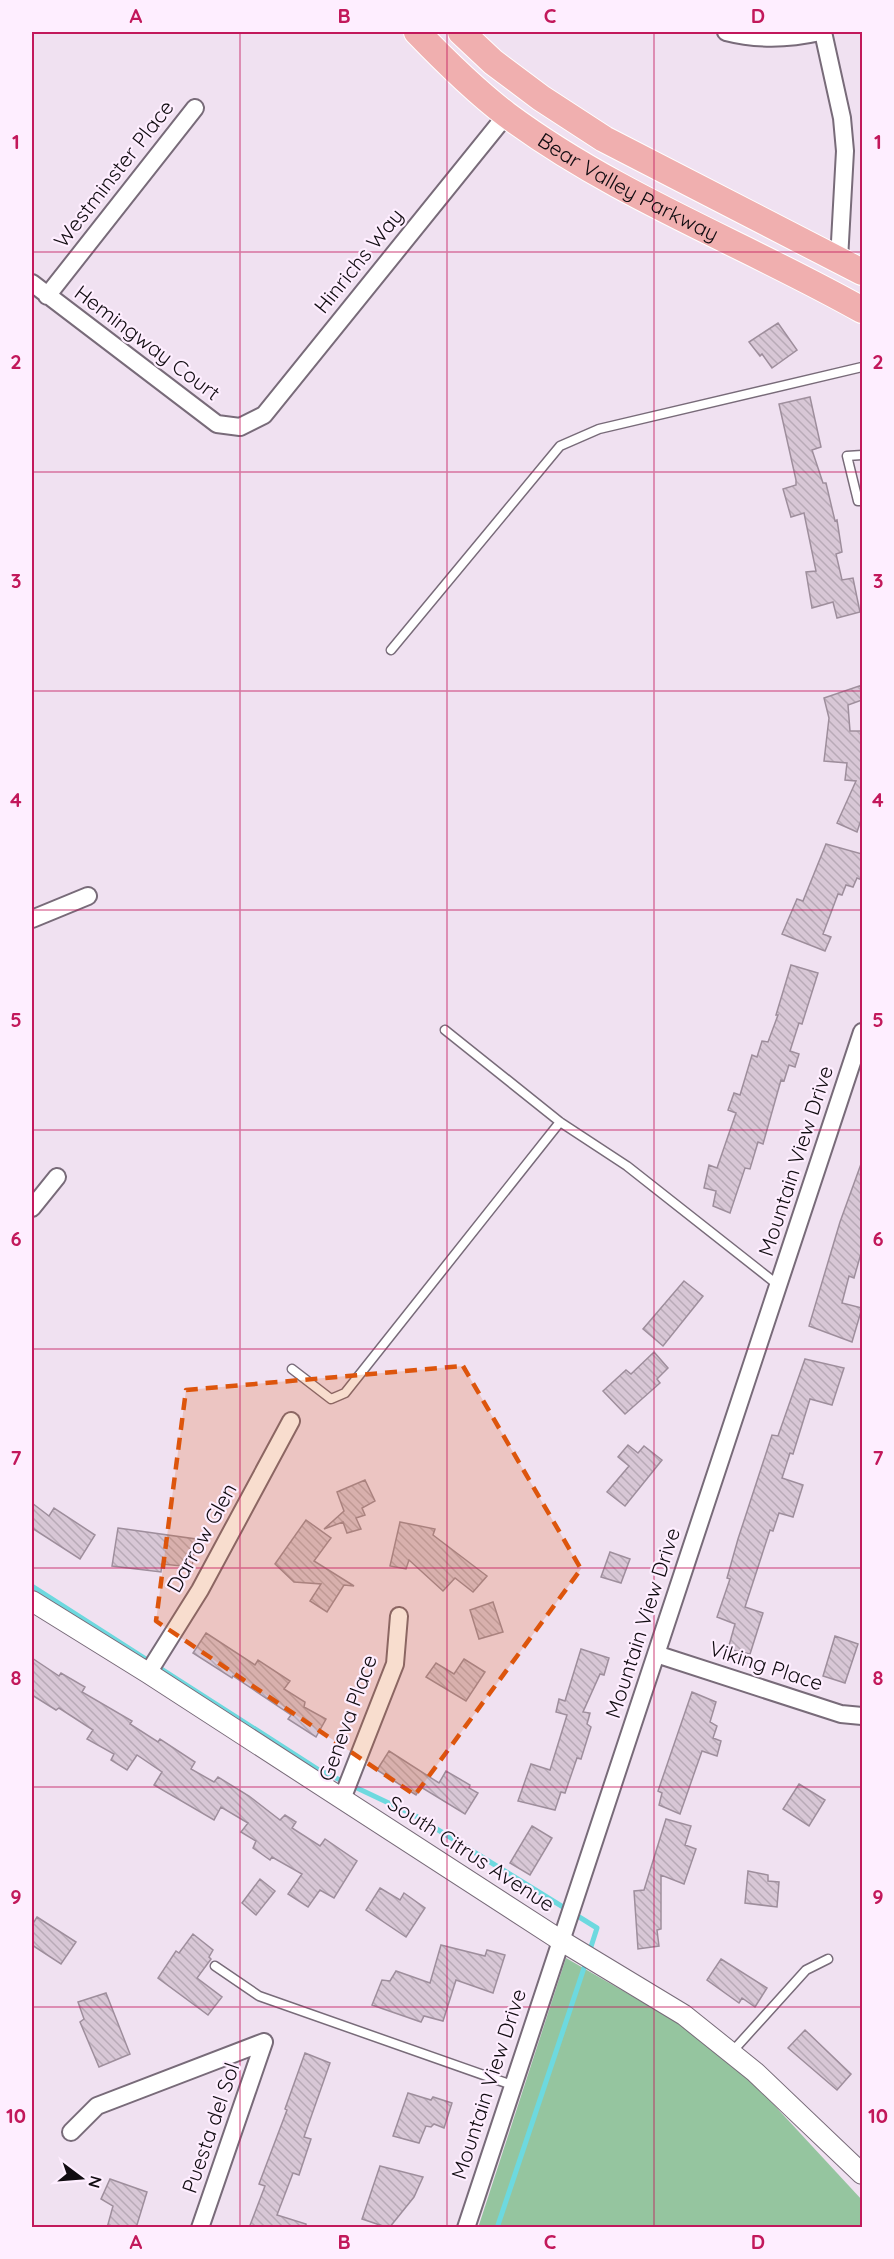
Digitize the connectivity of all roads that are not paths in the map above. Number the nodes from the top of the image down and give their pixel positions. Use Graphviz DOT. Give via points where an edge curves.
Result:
graph roads {
  1 [pos="417,32"];
  2 [pos="461,32"];
  3 [pos="726,32"];
  4 [pos="821,32"];
  5 [pos="195,108"];
  6 [pos="507,114"];
  7 [pos="839,260"];
  8 [pos="862,273"];
  9 [pos="32,283"];
  10 [pos="47,296"];
  11 [pos="862,309"];
  12 [pos="862,367"];
  13 [pos="240,427"];
  14 [pos="862,455"];
  15 [pos="862,501"];
  16 [pos="391,650"];
  17 [pos="88,896"];
  18 [pos="32,919"];
  19 [pos="445,1030"];
  20 [pos="862,1032"];
  21 [pos="560,1122"];
  22 [pos="57,1177"];
  23 [pos="32,1208"];
  24 [pos="778,1285"];
  25 [pos="292,1369"];
  26 [pos="291,1421"];
  27 [pos="32,1601"];
  28 [pos="399,1616"];
  29 [pos="656,1654"];
  30 [pos="148,1673"];
  31 [pos="862,1716"];
  32 [pos="342,1799"];
  33 [pos="560,1940"];
  34 [pos="828,1959"];
  35 [pos="215,1966"];
  36 [pos="731,2053"];
  37 [pos="512,2085"];
  38 [pos="71,2132"];
  39 [pos="862,2174"];
  40 [pos="200,2228"];
  41 [pos="466,2228"];
  1 -- 6 [label="main road, Bear Valley Parkway"];
  2 -- 7 [label="main road, Bear Valley Parkway" via="522,84 604,139"];
  3 -- 4 [label="street" via="747,38 798,37"];
  4 -- 7 [label="street" via="842,118 845,151"];
  5 -- 10 [label="street, Westminster Place"];
  6 -- 11 [label="main road, Bear Valley Parkway" via="558,150 627,190"];
  6 -- 13 [label="street, Hinrichs Way" via="264,415"];
  7 -- 8 [label="main road, Bear Valley Parkway"];
  9 -- 10 [label="street, Hemingway Court"];
  10 -- 13 [label="street, Hemingway Court" via="217,424"];
  12 -- 16 [label="lane" via="599,429 560,446"];
  14 -- 15 [label="lane" via="847,456 858,501"];
  17 -- 18 [label="street"];
  19 -- 21 [label="lane"];
  20 -- 24 [label="street, Mountain View Drive"];
  21 -- 24 [label="lane" via="627,1166"];
  21 -- 25 [label="lane" via="345,1393 331,1399"];
  22 -- 23 [label="street"];
  24 -- 29 [label="street, Mountain View Drive"];
  26 -- 30 [label="street, Darrow Glen" via="200,1590"];
  27 -- 30 [label="street, South Citrus Avenue"];
  28 -- 32 [label="street, Geneva Place" via="395,1664"];
  29 -- 31 [label="street, Viking Place" via="841,1714"];
  29 -- 33 [label="street, Mountain View Drive"];
  30 -- 32 [label="street, South Citrus Avenue"];
  32 -- 33 [label="street, South Citrus Avenue"];
  33 -- 36 [label="street, South Citrus Avenue" via="684,2015"];
  33 -- 37 [label="street, Mountain View Drive"];
  34 -- 36 [label="lane" via="806,1970"];
  35 -- 37 [label="lane" via="259,1996"];
  36 -- 39 [label="street, South Citrus Avenue"];
  37 -- 41 [label="street, Mountain View Drive"];
  38 -- 40 [label="street, Puesta del Sol" via="97,2106 264,2042"];
}
